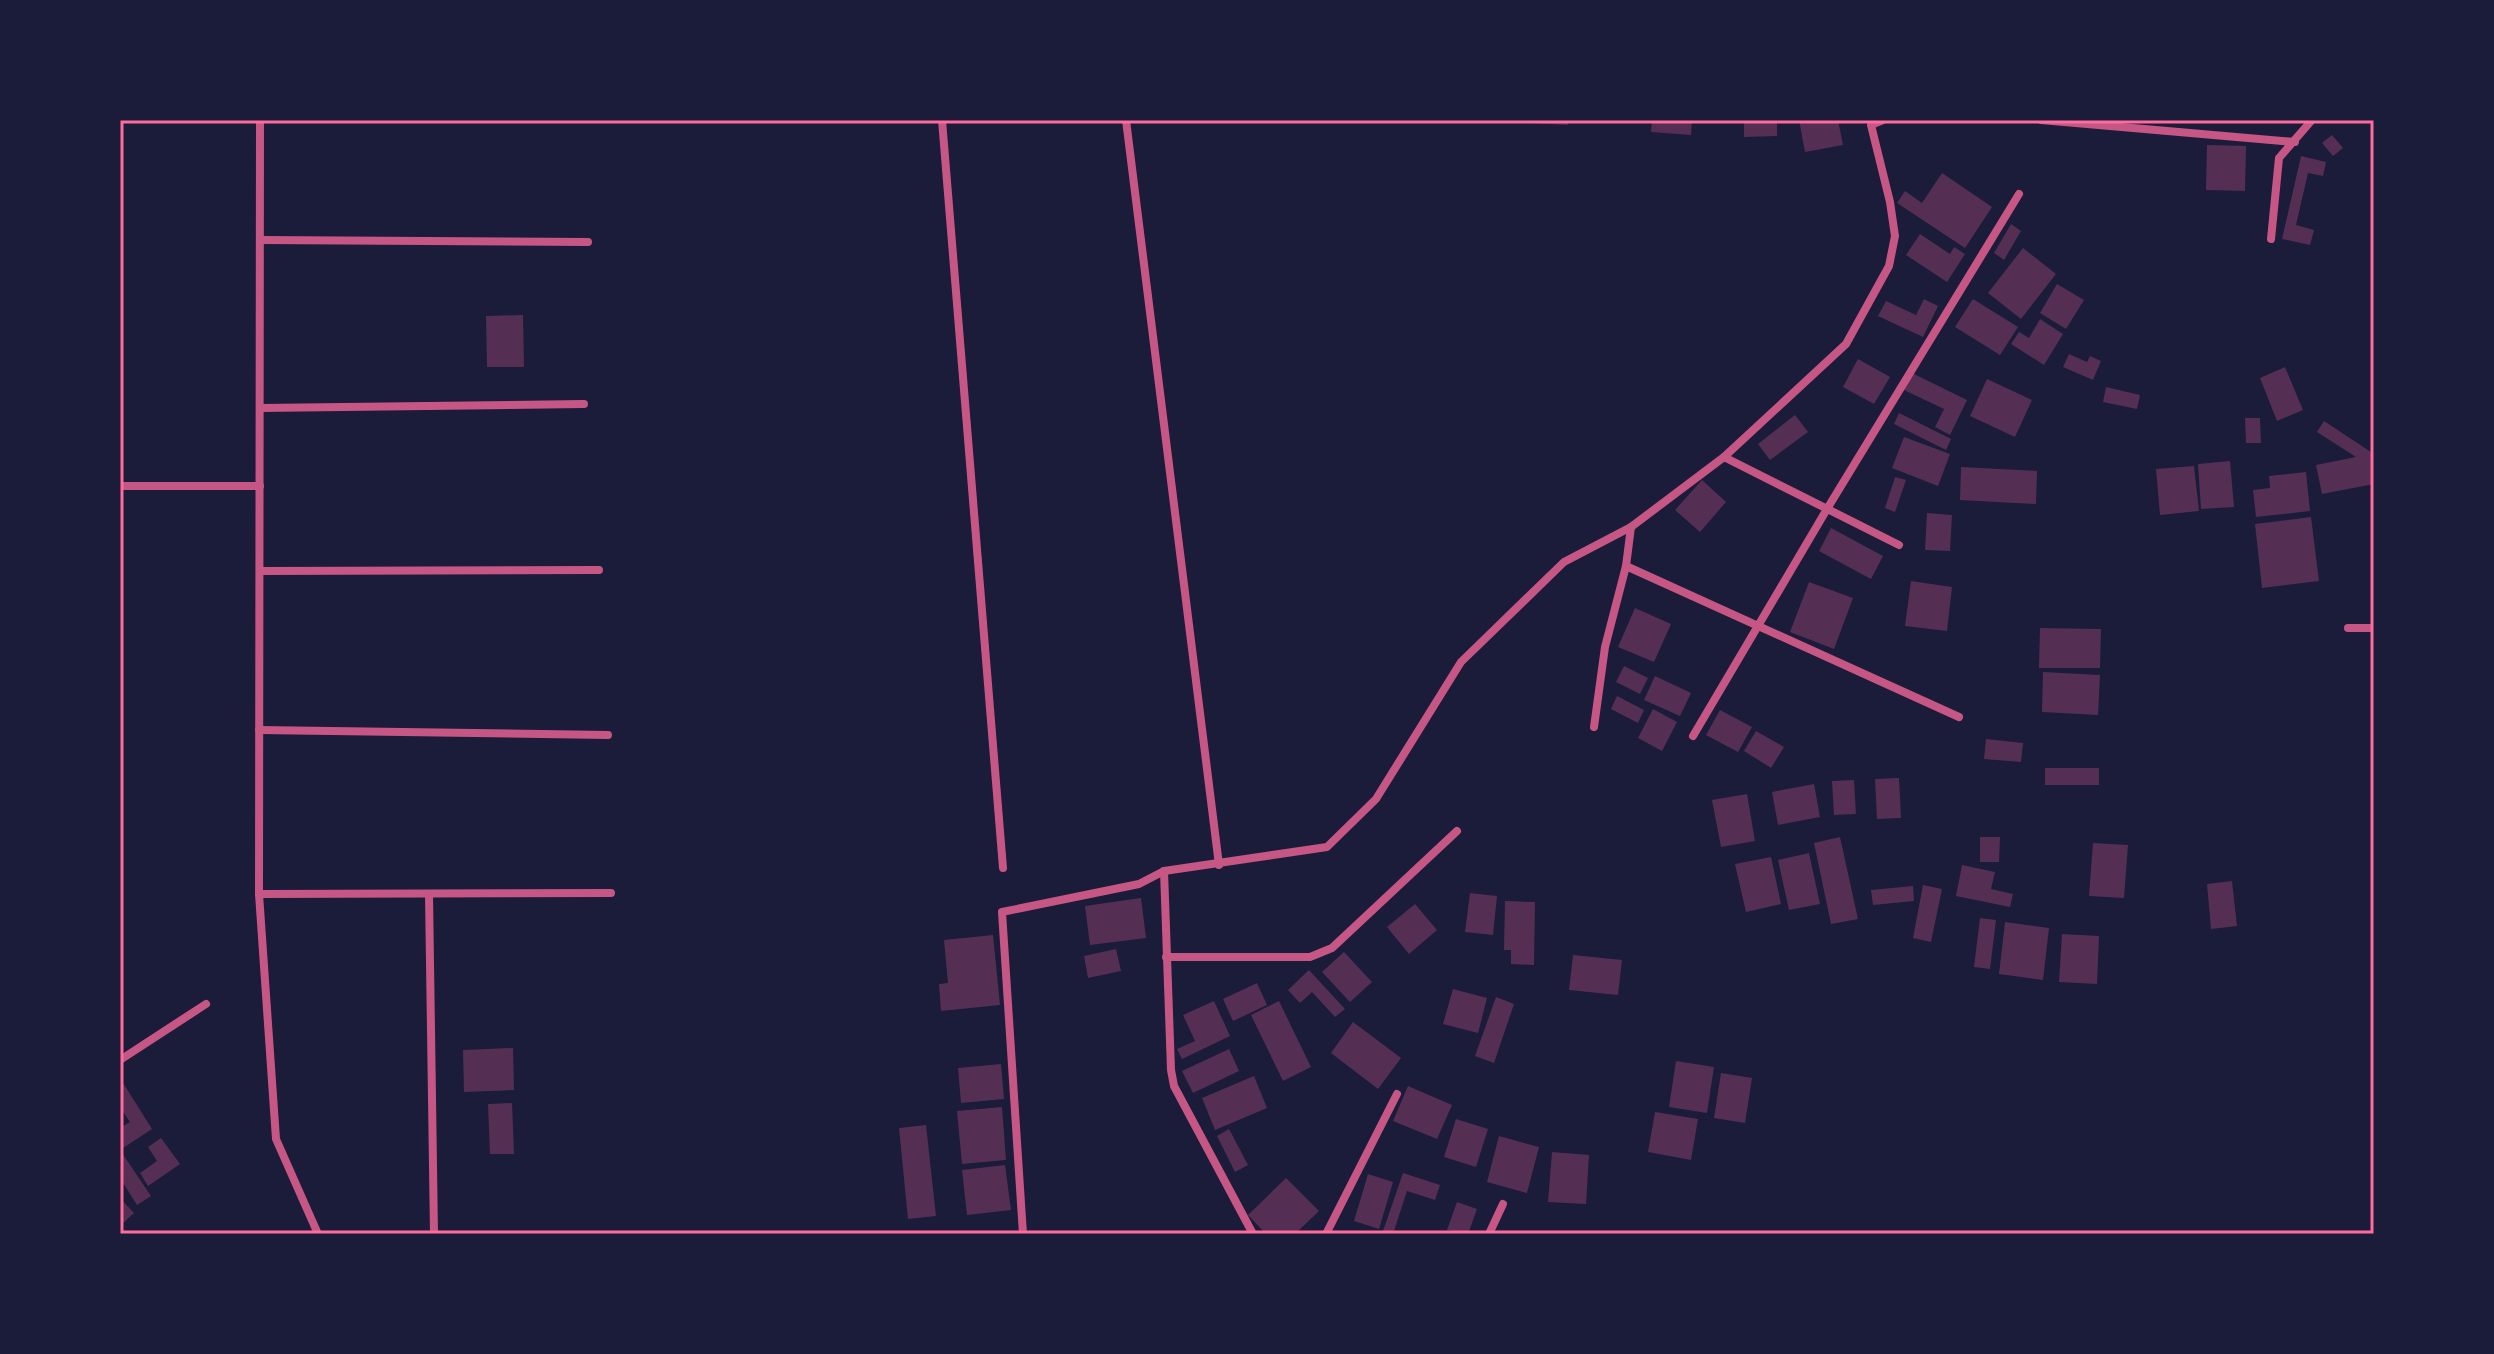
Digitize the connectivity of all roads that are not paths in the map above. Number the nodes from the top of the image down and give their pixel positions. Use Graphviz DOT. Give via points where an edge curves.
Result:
graph roads {
  1 [pos="260,120"];
  2 [pos="942,120"];
  3 [pos="1126,120"];
  4 [pos="1883,120"];
  5 [pos="2041,120"];
  6 [pos="2312,120"];
  7 [pos="1870,123"];
  8 [pos="2295,142"];
  9 [pos="2019,194"];
  10 [pos="2271,239"];
  11 [pos="260,240"];
  12 [pos="588,242"];
  13 [pos="584,404"];
  14 [pos="260,408"];
  15 [pos="1724,457"];
  16 [pos="120,486"];
  17 [pos="260,486"];
  18 [pos="1827,509"];
  19 [pos="1631,527"];
  20 [pos="1899,545"];
  21 [pos="1626,566"];
  22 [pos="599,570"];
  23 [pos="260,571"];
  24 [pos="1758,625"];
  25 [pos="2348,628"];
  26 [pos="2374,628"];
  27 [pos="1959,717"];
  28 [pos="1594,727"];
  29 [pos="259,730"];
  30 [pos="608,735"];
  31 [pos="1693,736"];
  32 [pos="1457,831"];
  33 [pos="1219,865"];
  34 [pos="1003,868"];
  35 [pos="1164,871"];
  36 [pos="611,893"];
  37 [pos="259,894"];
  38 [pos="429,894"];
  39 [pos="1166,957"];
  40 [pos="206,1004"];
  41 [pos="120,1060"];
  42 [pos="1397,1094"];
  43 [pos="1503,1204"];
  44 [pos="318,1234"];
  45 [pos="434,1234"];
  46 [pos="1023,1234"];
  47 [pos="1253,1234"];
  48 [pos="1326,1234"];
  49 [pos="1489,1234"];
  1 -- 11 [label="street"];
  2 -- 34 [label="street"];
  3 -- 33 [label="street"];
  4 -- 7 [label="street"];
  5 -- 8 [label="street"];
  6 -- 8 [label="street"];
  7 -- 15 [label="street" via="1895,236 1889,266 1846,344"];
  8 -- 10 [label="street" via="2279,158"];
  9 -- 18 [label="street"];
  11 -- 12 [label="street"];
  11 -- 14 [label="street"];
  13 -- 14 [label="street"];
  14 -- 17 [label="street"];
  15 -- 18 [label="street"];
  15 -- 19 [label="street"];
  16 -- 17 [label="street"];
  17 -- 23 [label="street"];
  18 -- 20 [label="street"];
  18 -- 24 [label="street"];
  19 -- 21 [label="street"];
  19 -- 33 [label="street" via="1564,562 1461,662 1376,799 1327,847"];
  21 -- 24 [label="street"];
  21 -- 28 [label="street" via="1605,647"];
  22 -- 23 [label="street"];
  23 -- 29 [label="street"];
  24 -- 27 [label="street"];
  24 -- 31 [label="street"];
  25 -- 26 [label="street"];
  29 -- 30 [label="street"];
  29 -- 37 [label="street"];
  32 -- 39 [label="street" via="1332,948 1310,957"];
  33 -- 35 [label="street"];
  35 -- 39 [label="street"];
  35 -- 46 [label="street" via="1139,884 1002,912"];
  36 -- 38 [label="street"];
  37 -- 38 [label="street"];
  37 -- 44 [label="street" via="276,1139"];
  38 -- 45 [label="street"];
  39 -- 47 [label="street" via="1174,1086"];
  40 -- 41 [label="street"];
  42 -- 48 [label="street"];
  43 -- 49 [label="street"];
}
